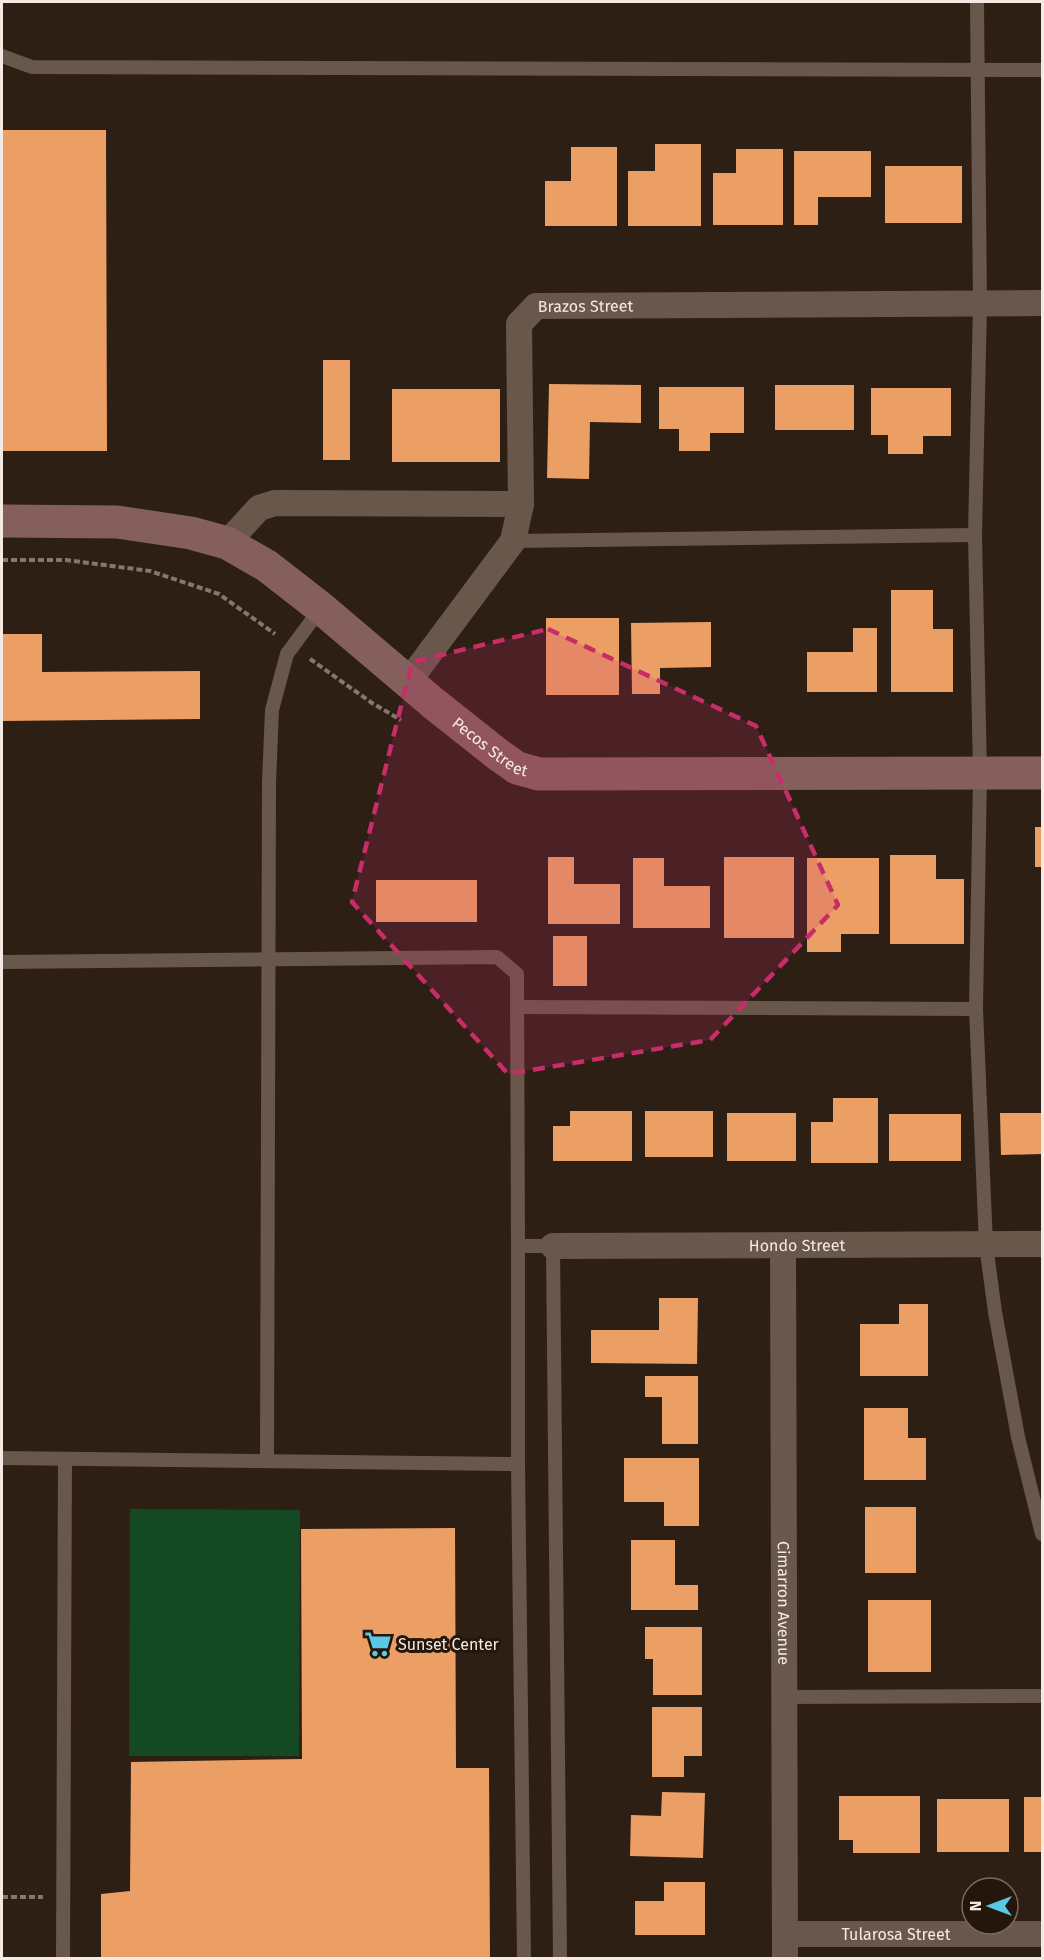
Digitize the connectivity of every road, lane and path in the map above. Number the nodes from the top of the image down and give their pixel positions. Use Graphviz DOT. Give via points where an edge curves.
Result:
graph roads {
  1 [pos="977,2"];
  2 [pos="2,56"];
  3 [pos="978,69"];
  4 [pos="1042,70"];
  5 [pos="1042,303"];
  6 [pos="980,304"];
  7 [pos="521,504"];
  8 [pos="2,521"];
  9 [pos="975,535"];
  10 [pos="513,541"];
  11 [pos="227,543"];
  12 [pos="321,608"];
  13 [pos="408,682"];
  14 [pos="980,773"];
  15 [pos="1042,773"];
  16 [pos="269,959"];
  17 [pos="2,962"];
  18 [pos="517,1007"];
  19 [pos="976,1009"];
  20 [pos="1042,1244"];
  21 [pos="986,1245"];
  22 [pos="518,1246"];
  23 [pos="553,1246"];
  24 [pos="783,1246"];
  25 [pos="2,1458"];
  26 [pos="65,1459"];
  27 [pos="267,1461"];
  28 [pos="518,1464"];
  29 [pos="1042,1534"];
  30 [pos="1042,1696"];
  31 [pos="784,1697"];
  32 [pos="1042,1934"];
  33 [pos="785,1946"];
  34 [pos="63,1959"];
  35 [pos="524,1959"];
  36 [pos="560,1959"];
  1 -- 3 [label="lane"];
  2 -- 3 [label="lane" via="32,67"];
  3 -- 4 [label="lane"];
  3 -- 6 [label="lane"];
  5 -- 6 [label="street, Brazos Street"];
  6 -- 7 [label="street, Brazos Street" via="536,306 519,324"];
  6 -- 9 [label="lane"];
  7 -- 10 [label="street, Brazos Street"];
  7 -- 11 [label="street" via="275,503 259,508"];
  8 -- 11 [label="street, Pecos Street" via="135,524"];
  9 -- 10 [label="lane"];
  9 -- 14 [label="lane"];
  10 -- 13 [label="street"];
  11 -- 12 [label="street, Pecos Street" via="267,566"];
  12 -- 13 [label="street, Pecos Street"];
  12 -- 16 [label="lane" via="288,654 272,710"];
  13 -- 14 [label="street, Pecos Street" via="517,768 539,774"];
  14 -- 15 [label="street, Pecos Street"];
  14 -- 19 [label="lane"];
  16 -- 17 [label="lane"];
  16 -- 18 [label="lane" via="497,957 517,974"];
  16 -- 27 [label="lane"];
  18 -- 19 [label="lane"];
  18 -- 22 [label="lane"];
  19 -- 21 [label="lane"];
  20 -- 21 [label="street, Hondo Street"];
  21 -- 24 [label="street, Hondo Street"];
  21 -- 29 [label="lane" via="1018,1437"];
  22 -- 23 [label="lane"];
  22 -- 28 [label="lane"];
  23 -- 24 [label="street, Hondo Street"];
  23 -- 36 [label="lane"];
  24 -- 31 [label="street, Cimarron Avenue"];
  25 -- 26 [label="lane"];
  26 -- 27 [label="lane"];
  26 -- 34 [label="lane"];
  27 -- 28 [label="lane"];
  28 -- 35 [label="lane"];
  30 -- 31 [label="lane"];
  31 -- 33 [label="street, Cimarron Avenue"];
  32 -- 33 [label="street, Tularosa Street"];
}
